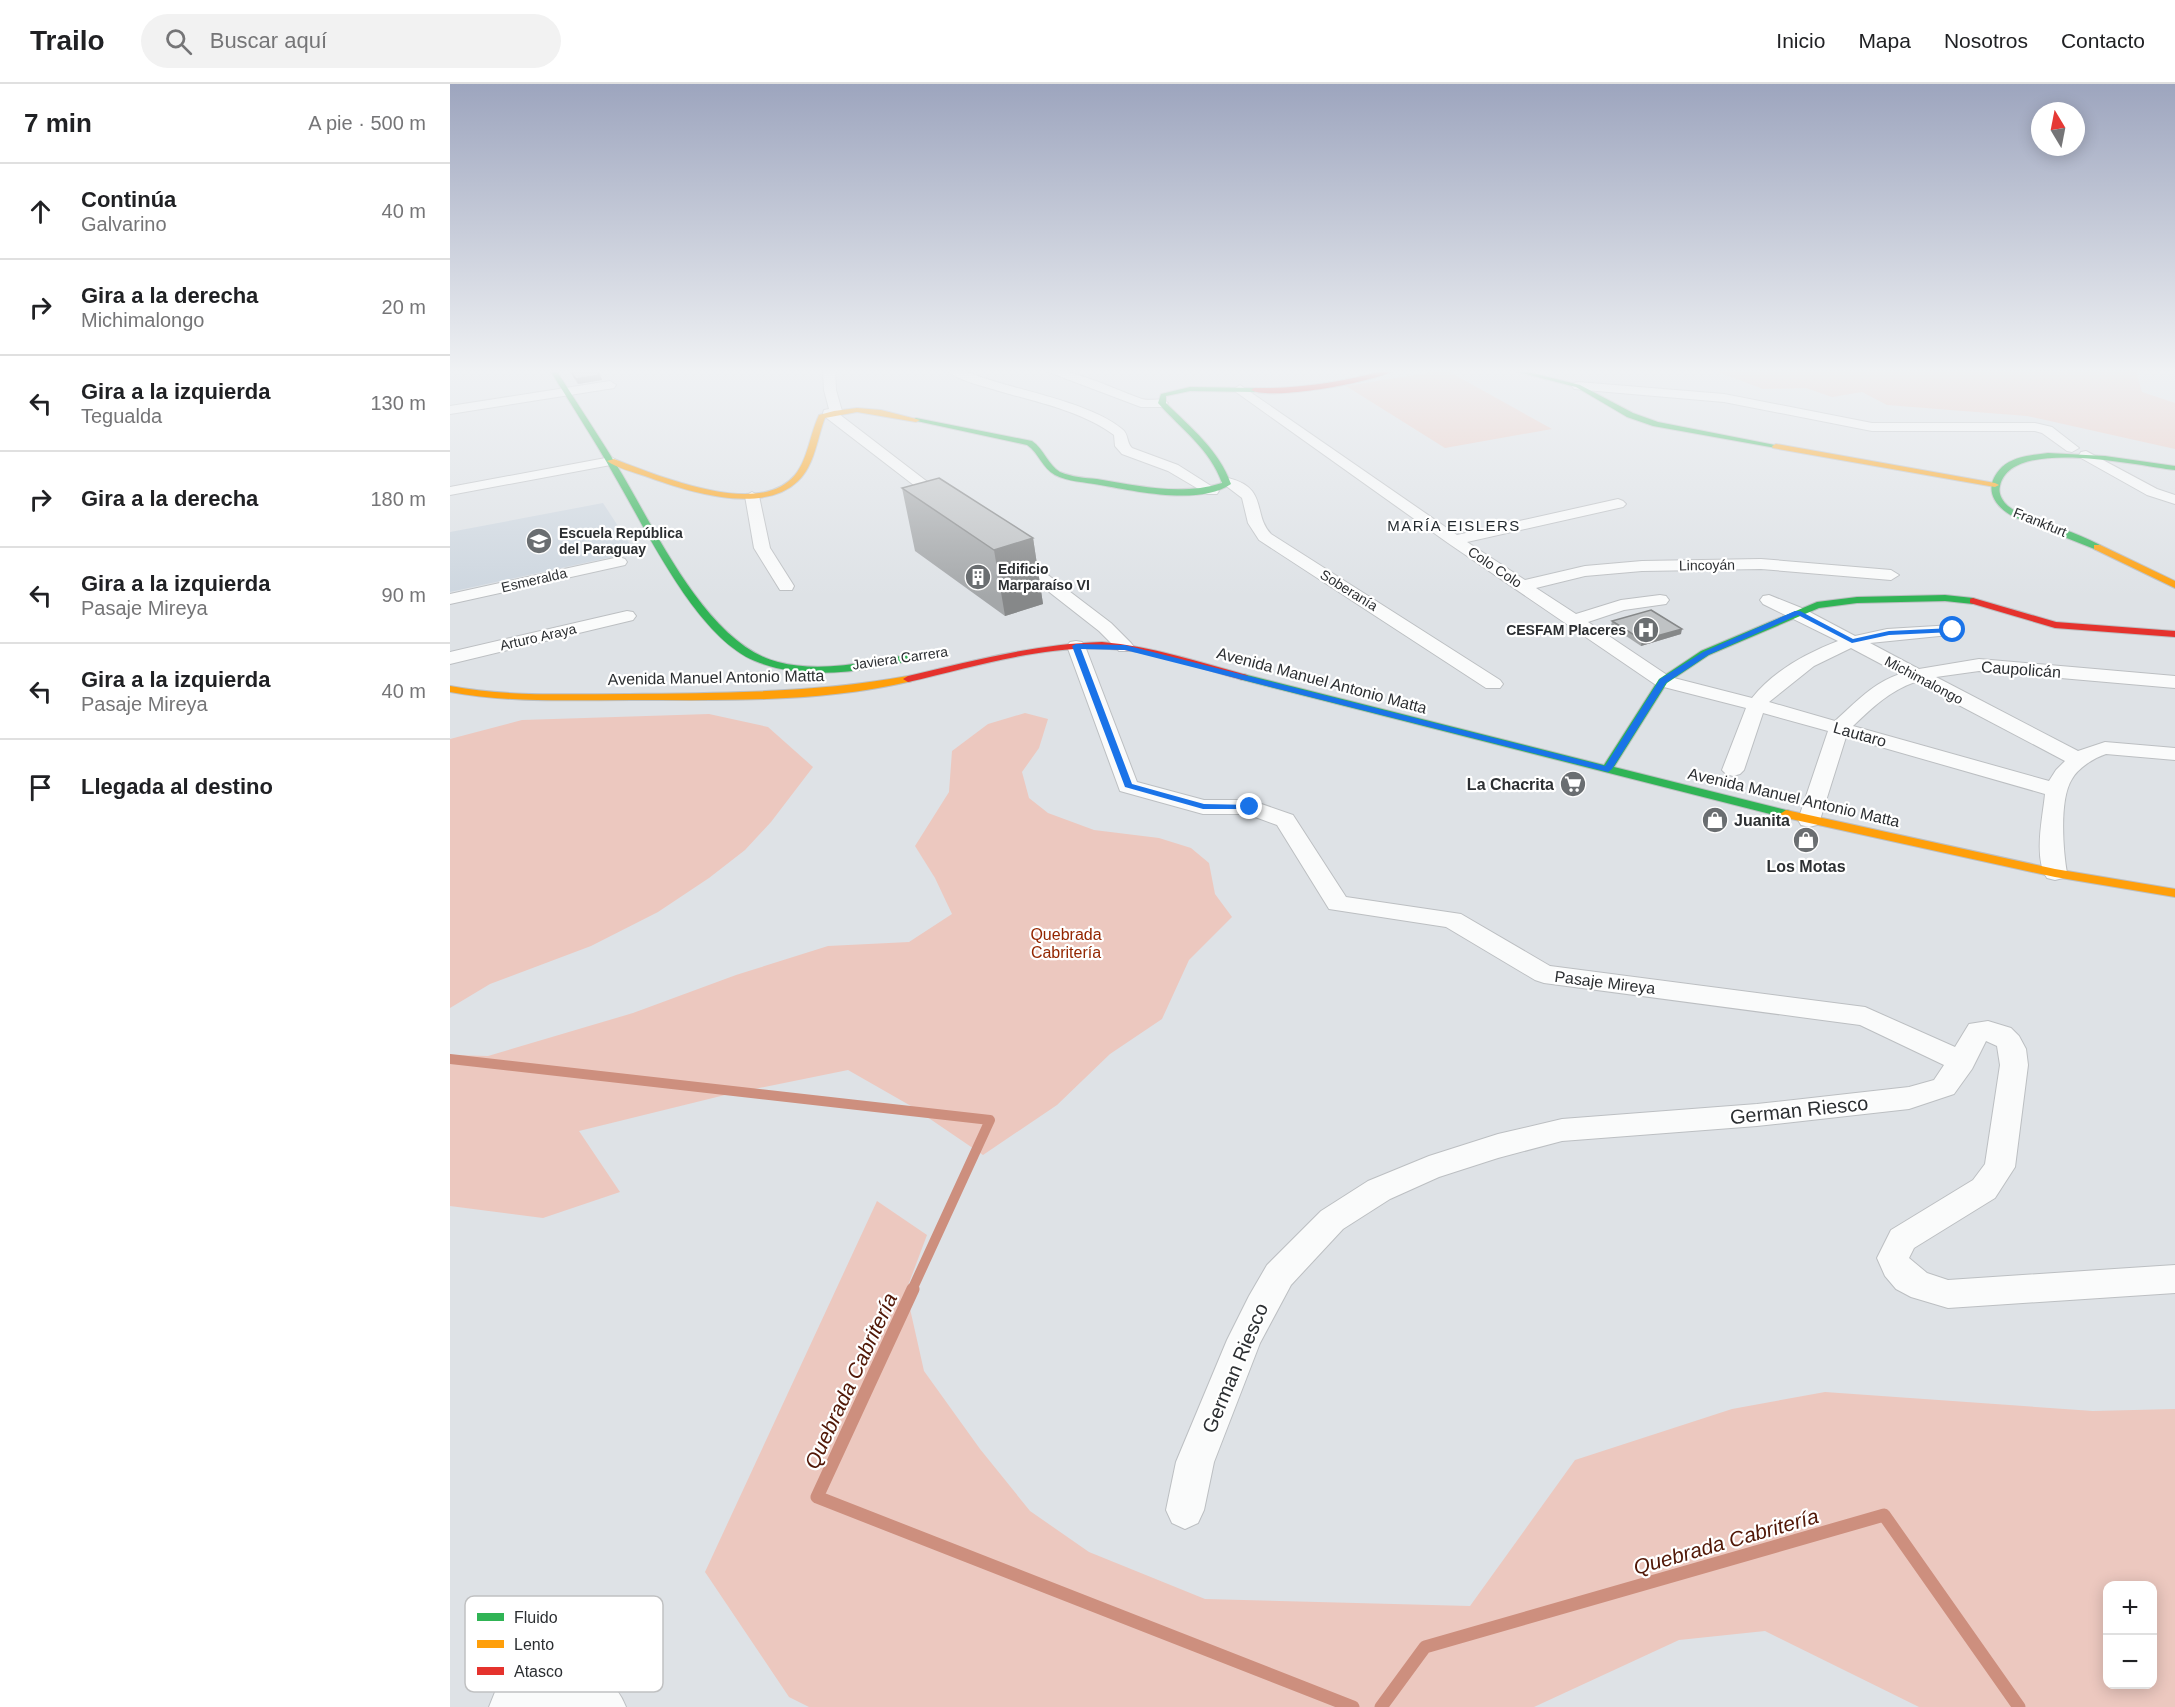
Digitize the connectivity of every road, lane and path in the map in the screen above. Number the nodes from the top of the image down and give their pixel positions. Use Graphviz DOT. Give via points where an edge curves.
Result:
graph roads {
  1 [pos="601,446"];
  2 [pos="810,446"];
  3 [pos="874,446"];
  4 [pos="1035,446"];
  5 [pos="1122,446"];
  6 [pos="1201,446"];
  7 [pos="1320,446"];
  8 [pos="1777,446"];
  9 [pos="2069,446"];
  10 [pos="2072,448"];
  11 [pos="2086,455"];
  12 [pos="611,461"];
  13 [pos="2175,468"];
  14 [pos="1228,482"];
  15 [pos="1995,485"];
  16 [pos="450,491"];
  17 [pos="1212,491"];
  18 [pos="752,495"];
  19 [pos="2175,500"];
  20 [pos="1618,504"];
  21 [pos="958,513"];
  22 [pos="1454,540"];
  23 [pos="1004,548"];
  24 [pos="619,562"];
  25 [pos="1891,575"];
  26 [pos="2175,585"];
  27 [pos="786,586"];
  28 [pos="1523,586"];
  29 [pos="450,599"];
  30 [pos="1660,600"];
  31 [pos="1769,600"];
  32 [pos="1798,613"];
  33 [pos="627,616"];
  34 [pos="1574,621"];
  35 [pos="1953,630"];
  36 [pos="2175,634"];
  37 [pos="1852,641"];
  38 [pos="991,646"];
  39 [pos="1076,646"];
  40 [pos="1125,647"];
  41 [pos="450,658"];
  42 [pos="960,669"];
  43 [pos="1915,675"];
  44 [pos="1663,681"];
  45 [pos="2175,682"];
  46 [pos="1493,684"];
  47 [pos="450,689"];
  48 [pos="1757,705"];
  49 [pos="1839,728"];
  50 [pos="2175,754"];
  51 [pos="2081,759"];
  52 [pos="1608,769"];
  53 [pos="1733,770"];
  54 [pos="2056,790"];
  55 [pos="1809,820"];
  56 [pos="2055,873"];
  57 [pos="2175,893"];
  58 [pos="1962,1062"];
  59 [pos="2175,1279"];
  60 [pos="1185,1510"];
  61 [pos="557,1692"];
  62 [pos="586,1692"];
  63 [pos="510,1707"];
  64 [pos="605,1707"];
  1 -- 12 [label="street, Javiera Carrera"];
  2 -- 18 [label="street" via="798,478 782,490"];
  3 -- 21 [label="street"];
  4 -- 17 [label="street" via="1049,468 1067,477 1174,492"];
  5 -- 17 [label="street" via="1173,468"];
  6 -- 14 [label="street"];
  7 -- 22 [label="street, Colo Colo"];
  8 -- 15 [label="street"];
  9 -- 10 [label="street"];
  11 -- 13 [label="street"];
  11 -- 15 [label="street" via="2059,454 2017,462 2000,473"];
  11 -- 19 [label="street" via="2152,492"];
  12 -- 16 [label="street"];
  12 -- 18 [label="street" via="710,493"];
  12 -- 42 [label="street, Javiera Carrera" via="705,613 754,658 788,668 832,667 932,654"];
  14 -- 17 [label="street"];
  14 -- 46 [label="street, Soberanía" via="1251,498 1256,527 1265,537"];
  15 -- 26 [label="street, Frankfurt" via="1996,498 2003,507"];
  18 -- 27 [label="street" via="762,548"];
  20 -- 22 [label="street"];
  22 -- 28 [label="street, Colo Colo"];
  23 -- 40 [label="street"];
  24 -- 29 [label="street, Esmeralda"];
  25 -- 28 [label="street, Lincoyán" via="1761,564 1642,566 1585,571"];
  28 -- 34 [label="street, Colo Colo"];
  30 -- 34 [label="street" via="1621,605"];
  31 -- 32 [label="street, Michimalongo"];
  32 -- 36 [label="street" via="1835,601 1945,598 1978,603 2055,625"];
  32 -- 37 [label="street, Michimalongo"];
  32 -- 44 [label="street" via="1705,653"];
  33 -- 41 [label="street, Arturo Araya"];
  34 -- 44 [label="street, Colo Colo"];
  35 -- 37 [label="street" via="1889,633"];
  37 -- 43 [label="street, Michimalongo"];
  37 -- 48 [label="street" via="1797,669"];
  38 -- 39 [label="street" via="1049,642"];
  39 -- 40 [label="street, Avenida Manuel Antonio Matta"];
  39 -- 42 [label="street, Avenida Manuel Antonio Matta"];
  39 -- 58 [label="street, Pasaje Mireya" via="1128,786 1203,807 1250,807 1285,820 1338,904 1452,920 1544,974 1865,1016"];
  40 -- 52 [label="street, Avenida Manuel Antonio Matta"];
  42 -- 47 [label="street, Avenida Manuel Antonio Matta" via="864,688 767,696 531,697"];
  43 -- 45 [label="street, Caupolicán" via="1997,665"];
  43 -- 49 [label="street, Caupolicán" via="1878,692"];
  43 -- 51 [label="street, Michimalongo"];
  44 -- 48 [label="street, Lautaro"];
  44 -- 52 [label="street"];
  48 -- 49 [label="street, Lautaro"];
  48 -- 53 [label="street"];
  49 -- 54 [label="street, Lautaro"];
  49 -- 55 [label="street, Caupolicán"];
  50 -- 51 [label="street" via="2115,747 2096,750"];
  51 -- 54 [label="street" via="2063,774"];
  52 -- 55 [label="street, Avenida Manuel Antonio Matta"];
  54 -- 56 [label="street" via="2051,845"];
  55 -- 56 [label="street, Avenida Manuel Antonio Matta"];
  56 -- 57 [label="street, Avenida Manuel Antonio Matta"];
  58 -- 59 [label="street, German Riesco" via="1979,1031 1993,1031 2006,1037 2013,1049 2000,1167 1984,1189 1902,1239 1893,1258 1904,1278 1948,1294"];
  58 -- 60 [label="street, German Riesco" via="1944,1087 1909,1098 1562,1130 1429,1168 1379,1190 1332,1220 1279,1275 1244,1340 1195,1462"];
  61 -- 63 [label="street"];
  62 -- 64 [label="street"];
}
